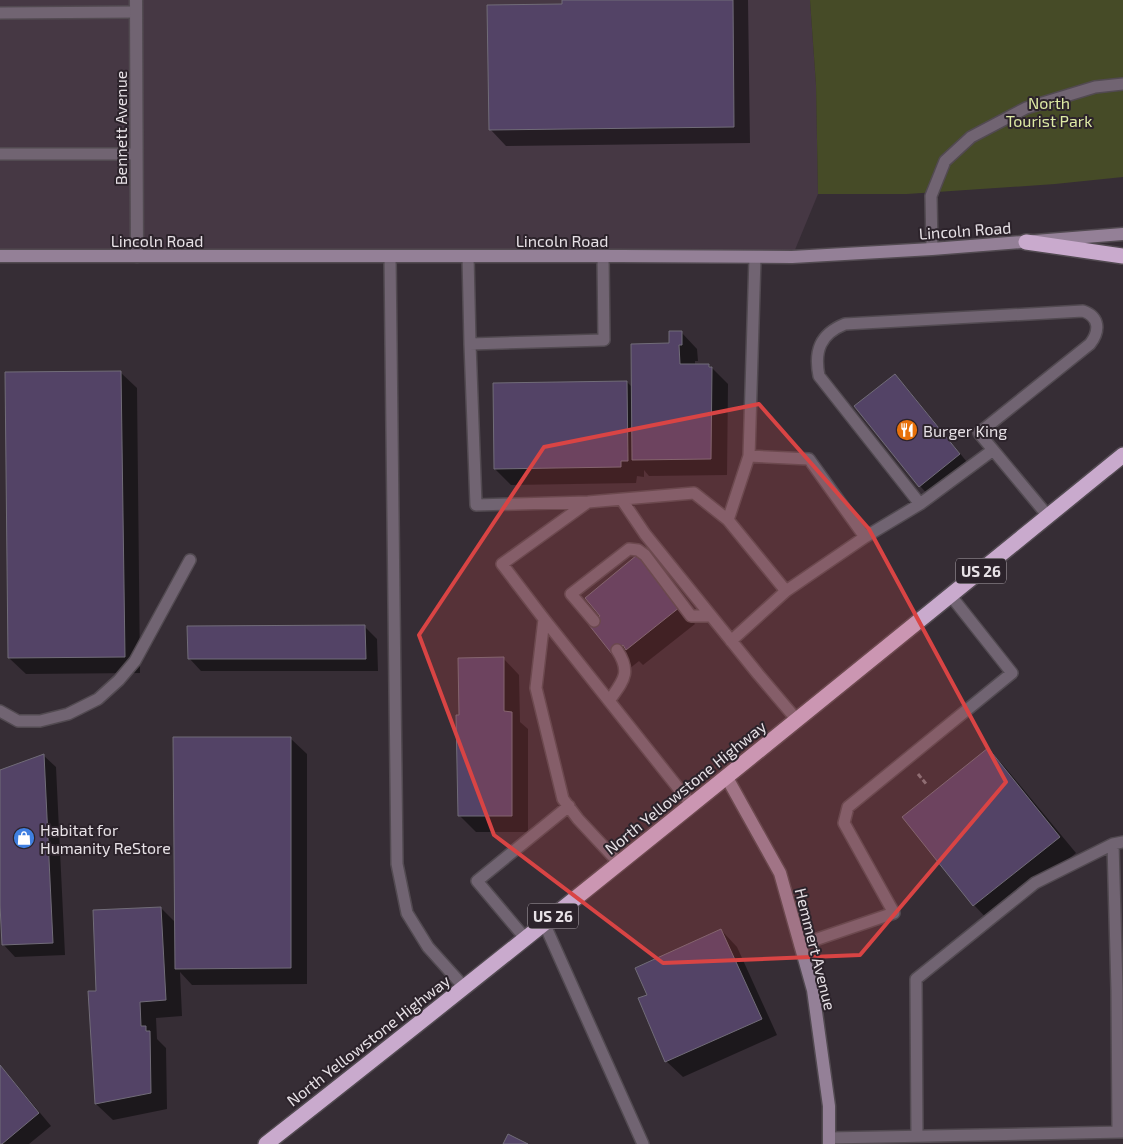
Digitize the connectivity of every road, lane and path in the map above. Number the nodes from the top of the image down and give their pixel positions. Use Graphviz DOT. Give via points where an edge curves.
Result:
graph roads {
  1 [pos="136,6"];
  2 [pos="0,13"];
  3 [pos="1123,84"];
  4 [pos="0,154"];
  5 [pos="136,154"];
  6 [pos="1123,234"];
  7 [pos="1026,242"];
  8 [pos="932,249"];
  9 [pos="0,256"];
  10 [pos="137,256"];
  11 [pos="390,256"];
  12 [pos="468,256"];
  13 [pos="602,256"];
  14 [pos="1123,256"];
  15 [pos="755,257"];
  16 [pos="470,344"];
  17 [pos="993,450"];
  18 [pos="1123,455"];
  19 [pos="749,456"];
  20 [pos="622,500"];
  21 [pos="588,502"];
  22 [pos="920,504"];
  23 [pos="1048,516"];
  24 [pos="728,520"];
  25 [pos="865,537"];
  26 [pos="190,560"];
  27 [pos="786,591"];
  28 [pos="951,596"];
  29 [pos="711,616"];
  30 [pos="544,619"];
  31 [pos="594,621"];
  32 [pos="731,641"];
  33 [pos="617,650"];
  34 [pos="609,701"];
  35 [pos="0,711"];
  36 [pos="797,720"];
  37 [pos="915,769"];
  38 [pos="726,776"];
  39 [pos="928,785"];
  40 [pos="691,804"];
  41 [pos="569,806"];
  42 [pos="1118,843"];
  43 [pos="619,863"];
  44 [pos="544,923"];
  45 [pos="524,938"];
  46 [pos="800,945"];
  47 [pos="464,987"];
  48 [pos="1120,1132"];
  49 [pos="917,1136"];
  50 [pos="829,1141"];
  51 [pos="266,1144"];
  52 [pos="643,1144"];
  1 -- 2 [label="lane"];
  1 -- 5 [label="street, Bennett Avenue"];
  3 -- 8 [label="lane" via="1095,87 1026,108 971,137 944,162 931,196"];
  4 -- 5 [label="lane"];
  5 -- 10 [label="street, Bennett Avenue"];
  6 -- 7 [label="main road, Lincoln Road"];
  7 -- 8 [label="main road, Lincoln Road"];
  7 -- 14 [label="highway"];
  8 -- 15 [label="main road, Lincoln Road"];
  9 -- 10 [label="main road, Lincoln Road"];
  10 -- 11 [label="main road, Lincoln Road"];
  11 -- 12 [label="main road, Lincoln Road"];
  11 -- 47 [label="lane" via="397,864 407,913 428,947"];
  12 -- 13 [label="main road, Lincoln Road"];
  12 -- 16 [label="lane"];
  13 -- 15 [label="main road, Lincoln Road"];
  13 -- 16 [label="lane" via="604,340"];
  15 -- 19 [label="lane"];
  16 -- 21 [label="lane" via="476,505"];
  17 -- 22 [label="lane"];
  17 -- 22 [label="lane" via="979,433 1090,344 1097,334 1093,317 1083,311 845,324 835,328 818,348 819,376"];
  17 -- 23 [label="lane"];
  18 -- 23 [label="highway, North Yellowstone Highway / US 26"];
  19 -- 24 [label="lane"];
  19 -- 25 [label="lane" via="809,459"];
  20 -- 21 [label="lane"];
  20 -- 24 [label="lane" via="694,493"];
  20 -- 29 [label="lane"];
  21 -- 30 [label="lane" via="502,564"];
  22 -- 25 [label="lane"];
  23 -- 28 [label="highway, North Yellowstone Highway / US 26"];
  24 -- 27 [label="lane"];
  25 -- 27 [label="lane"];
  26 -- 35 [label="lane" via="135,661 98,699 68,714 40,721 18,721"];
  27 -- 32 [label="lane"];
  28 -- 36 [label="highway, North Yellowstone Highway / US 26"];
  28 -- 46 [label="lane" via="1012,673 848,807 844,823 894,912"];
  29 -- 31 [label="lane" via="691,616 644,555 629,549 571,594"];
  29 -- 32 [label="lane"];
  30 -- 34 [label="lane"];
  30 -- 41 [label="lane" via="536,688 563,799"];
  32 -- 36 [label="lane"];
  33 -- 34 [label="lane" via="624,662 624,678"];
  34 -- 40 [label="lane"];
  36 -- 38 [label="highway, North Yellowstone Highway / US 26"];
  37 -- 39 [label="path"];
  38 -- 40 [label="highway, North Yellowstone Highway / US 26"];
  38 -- 46 [label="main road, Hemmert Avenue" via="780,873"];
  40 -- 43 [label="highway, North Yellowstone Highway / US 26"];
  41 -- 43 [label="lane"];
  41 -- 45 [label="lane" via="477,881"];
  42 -- 48 [label="lane"];
  42 -- 49 [label="lane" via="1035,882 916,979"];
  43 -- 44 [label="highway, North Yellowstone Highway / US 26"];
  44 -- 45 [label="highway, North Yellowstone Highway / US 26"];
  44 -- 52 [label="lane"];
  45 -- 47 [label="highway, North Yellowstone Highway / US 26"];
  46 -- 50 [label="main road, Hemmert Avenue" via="812,990 829,1106"];
  47 -- 51 [label="highway, North Yellowstone Highway / US 26"];
  48 -- 49 [label="lane"];
  49 -- 50 [label="lane"];
}
